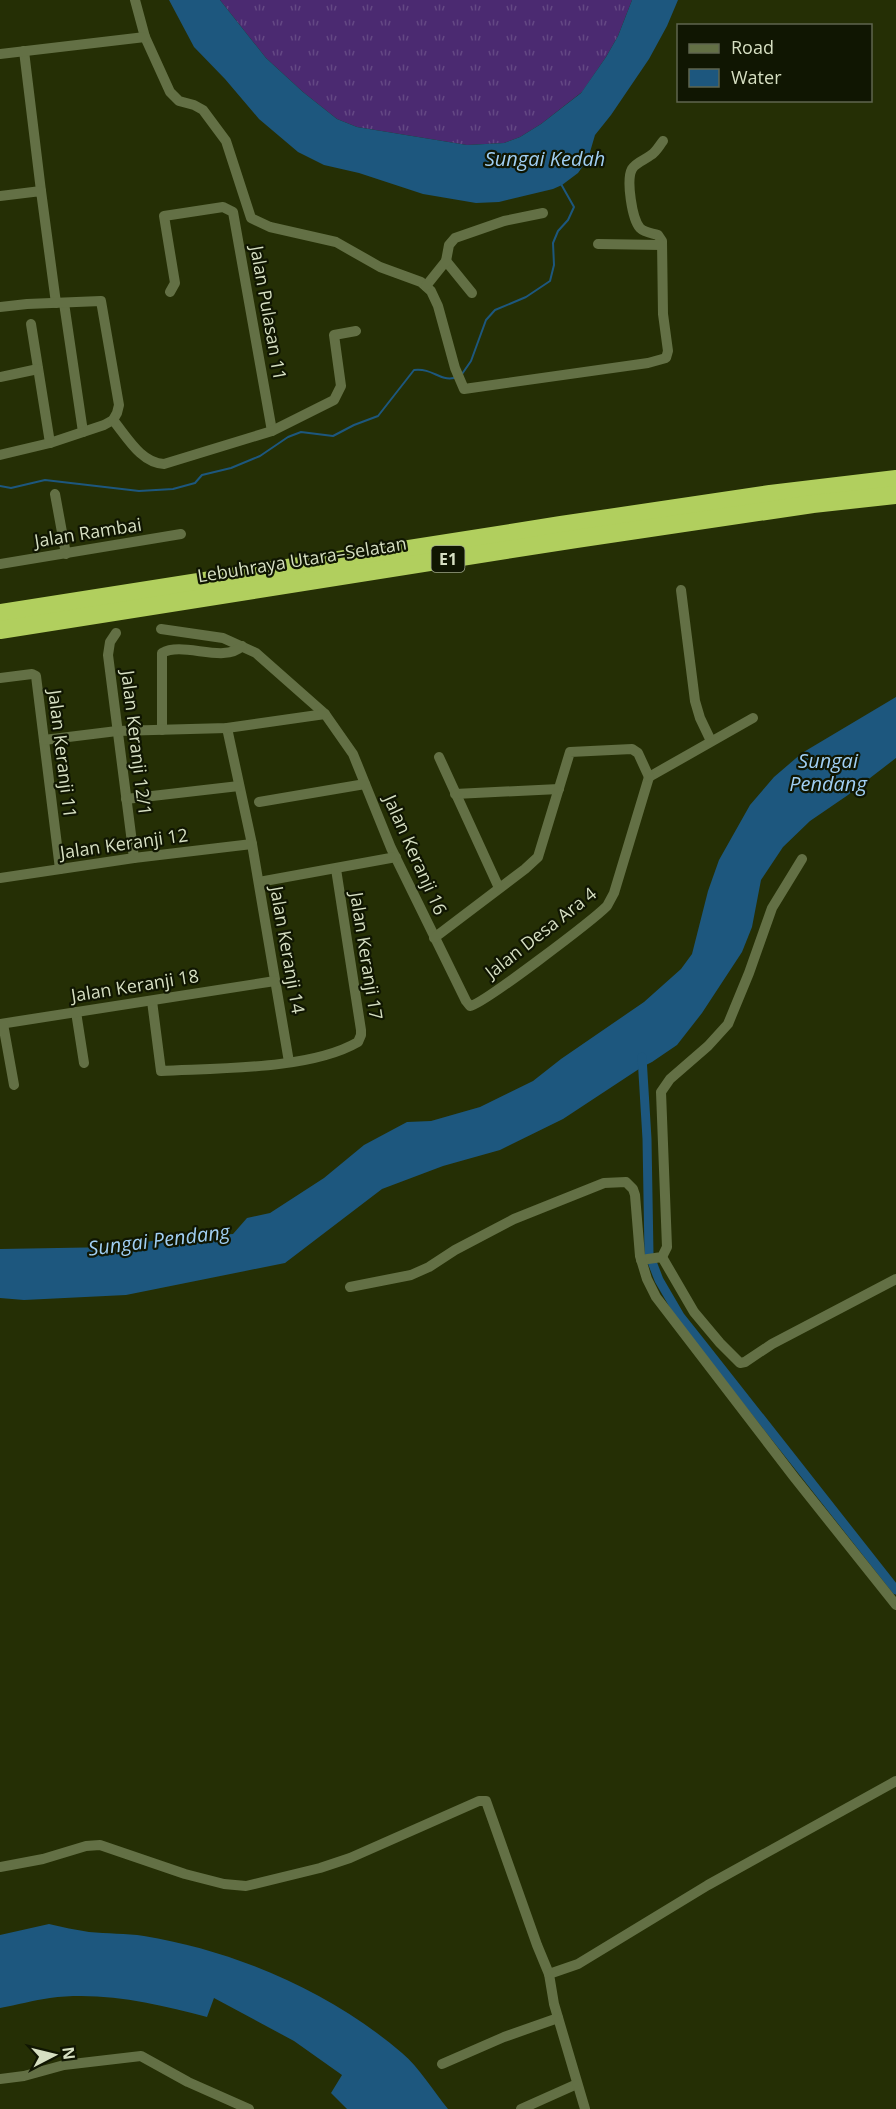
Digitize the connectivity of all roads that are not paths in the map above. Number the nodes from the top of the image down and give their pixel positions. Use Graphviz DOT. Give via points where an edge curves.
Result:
graph roads {
  1 [pos="135,0"];
  2 [pos="145,38"];
  3 [pos="24,51"];
  4 [pos="0,54"];
  5 [pos="663,141"];
  6 [pos="41,190"];
  7 [pos="0,196"];
  8 [pos="543,213"];
  9 [pos="598,244"];
  10 [pos="662,245"];
  11 [pos="446,261"];
  12 [pos="426,286"];
  13 [pos="170,292"];
  14 [pos="472,292"];
  15 [pos="60,303"];
  16 [pos="0,307"];
  17 [pos="31,324"];
  18 [pos="356,331"];
  19 [pos="38,369"];
  20 [pos="0,377"];
  21 [pos="113,420"];
  22 [pos="272,431"];
  23 [pos="83,432"];
  24 [pos="50,443"];
  25 [pos="0,455"];
  26 [pos="896,479"];
  27 [pos="55,494"];
  28 [pos="896,495"];
  29 [pos="181,534"];
  30 [pos="66,554"];
  31 [pos="0,564"];
  32 [pos="681,590"];
  33 [pos="0,613"];
  34 [pos="161,629"];
  35 [pos="0,630"];
  36 [pos="116,633"];
  37 [pos="242,646"];
  38 [pos="0,678"];
  39 [pos="325,714"];
  40 [pos="753,718"];
  41 [pos="227,728"];
  42 [pos="162,730"];
  43 [pos="117,731"];
  44 [pos="44,740"];
  45 [pos="711,741"];
  46 [pos="439,757"];
  47 [pos="649,777"];
  48 [pos="365,784"];
  49 [pos="239,786"];
  50 [pos="559,789"];
  51 [pos="454,794"];
  52 [pos="126,799"];
  53 [pos="259,801"];
  54 [pos="252,844"];
  55 [pos="396,857"];
  56 [pos="134,858"];
  57 [pos="802,859"];
  58 [pos="60,869"];
  59 [pos="336,869"];
  60 [pos="0,878"];
  61 [pos="259,882"];
  62 [pos="499,888"];
  63 [pos="434,938"];
  64 [pos="275,981"];
  65 [pos="152,1001"];
  66 [pos="476,1005"];
  67 [pos="76,1012"];
  68 [pos="1,1024"];
  69 [pos="289,1062"];
  70 [pos="84,1063"];
  71 [pos="14,1085"];
  72 [pos="653,1258"];
  73 [pos="896,1279"];
  74 [pos="350,1287"];
  75 [pos="896,1605"];
  76 [pos="896,1781"];
  77 [pos="0,1867"];
  78 [pos="549,1974"];
  79 [pos="558,2018"];
  80 [pos="442,2064"];
  81 [pos="0,2079"];
  82 [pos="577,2084"];
  83 [pos="249,2109"];
  84 [pos="521,2109"];
  85 [pos="585,2109"];
  1 -- 2 [label="street"];
  2 -- 3 [label="street"];
  2 -- 12 [label="street" via="174,97 203,110 222,134 255,222 336,242 380,267"];
  3 -- 4 [label="street"];
  3 -- 6 [label="street"];
  5 -- 10 [label="street" via="636,165 629,178 636,221 645,231 658,235"];
  6 -- 7 [label="street"];
  6 -- 15 [label="street"];
  8 -- 11 [label="street" via="459,236 449,245"];
  9 -- 10 [label="street"];
  10 -- 12 [label="street" via="668,351 664,360 462,388 438,306"];
  11 -- 12 [label="street"];
  11 -- 14 [label="street"];
  13 -- 22 [label="street, Jalan Pulasan 11" via="175,283 164,216 224,207 233,212"];
  15 -- 16 [label="street"];
  15 -- 21 [label="street" via="101,301 119,405"];
  15 -- 23 [label="street"];
  17 -- 19 [label="street"];
  18 -- 22 [label="street" via="334,335 341,386 334,400"];
  19 -- 20 [label="street"];
  19 -- 24 [label="street"];
  21 -- 22 [label="street" via="144,458 156,464"];
  21 -- 23 [label="street"];
  23 -- 24 [label="street"];
  24 -- 25 [label="street"];
  26 -- 33 [label="highway, Lebuhraya Utara–Selatan / E1" via="561,525"];
  27 -- 30 [label="street"];
  28 -- 35 [label="highway, Lebuhraya Utara–Selatan / E1" via="576,539"];
  29 -- 30 [label="street, Jalan Rambai"];
  30 -- 31 [label="street, Jalan Rambai"];
  32 -- 45 [label="street" via="695,701"];
  34 -- 37 [label="street, Jalan Keranji 16" via="216,637"];
  36 -- 43 [label="street, Jalan Keranji 12/1" via="108,656"];
  37 -- 39 [label="street, Jalan Keranji 16" via="256,653"];
  37 -- 42 [label="street" via="227,652 173,648 162,653"];
  38 -- 44 [label="street, Jalan Keranji 11" via="32,674 36,678"];
  39 -- 41 [label="street"];
  39 -- 48 [label="street, Jalan Keranji 16" via="349,747"];
  40 -- 45 [label="street"];
  41 -- 42 [label="street"];
  41 -- 49 [label="street, Jalan Keranji 14"];
  42 -- 43 [label="street"];
  43 -- 44 [label="street"];
  43 -- 52 [label="street, Jalan Keranji 12/1"];
  44 -- 58 [label="street, Jalan Keranji 11"];
  45 -- 47 [label="street"];
  46 -- 51 [label="street"];
  47 -- 50 [label="street" via="638,753 632,749 570,752"];
  47 -- 66 [label="street, Jalan Desa Ara 4" via="607,906"];
  48 -- 53 [label="street"];
  48 -- 55 [label="street, Jalan Keranji 16"];
  49 -- 52 [label="street"];
  49 -- 54 [label="street, Jalan Keranji 14"];
  50 -- 51 [label="street"];
  50 -- 62 [label="street" via="538,857"];
  51 -- 62 [label="street"];
  52 -- 56 [label="street, Jalan Keranji 12/1"];
  54 -- 56 [label="street, Jalan Keranji 12"];
  54 -- 61 [label="street, Jalan Keranji 14"];
  55 -- 59 [label="street"];
  55 -- 63 [label="street, Jalan Keranji 16"];
  56 -- 58 [label="street, Jalan Keranji 12"];
  57 -- 72 [label="street" via="772,908 728,1024 661,1092 668,1241 666,1252"];
  58 -- 60 [label="street, Jalan Keranji 12"];
  59 -- 61 [label="street"];
  59 -- 69 [label="street, Jalan Keranji 17" via="360,1039 327,1055"];
  61 -- 64 [label="street, Jalan Keranji 14"];
  62 -- 63 [label="street"];
  63 -- 66 [label="street, Jalan Keranji 16" via="466,1001 470,1006"];
  64 -- 65 [label="street, Jalan Keranji 18"];
  64 -- 69 [label="street, Jalan Keranji 14"];
  65 -- 67 [label="street, Jalan Keranji 18"];
  65 -- 69 [label="street" via="161,1071"];
  67 -- 68 [label="street, Jalan Keranji 18"];
  67 -- 70 [label="street"];
  68 -- 71 [label="street"];
  72 -- 73 [label="street" via="694,1312 741,1363"];
  72 -- 74 [label="street" via="635,1195 630,1185 619,1181 595,1186 514,1219 429,1268"];
  72 -- 75 [label="street" via="651,1288 664,1310"];
  76 -- 78 [label="street" via="688,1896 579,1964"];
  77 -- 78 [label="street" via="100,1845 184,1874 246,1886 334,1864 486,1801"];
  78 -- 79 [label="street"];
  79 -- 80 [label="street"];
  79 -- 82 [label="street"];
  81 -- 83 [label="street" via="64,2065 141,2056"];
  82 -- 84 [label="street"];
  82 -- 85 [label="street"];
}
